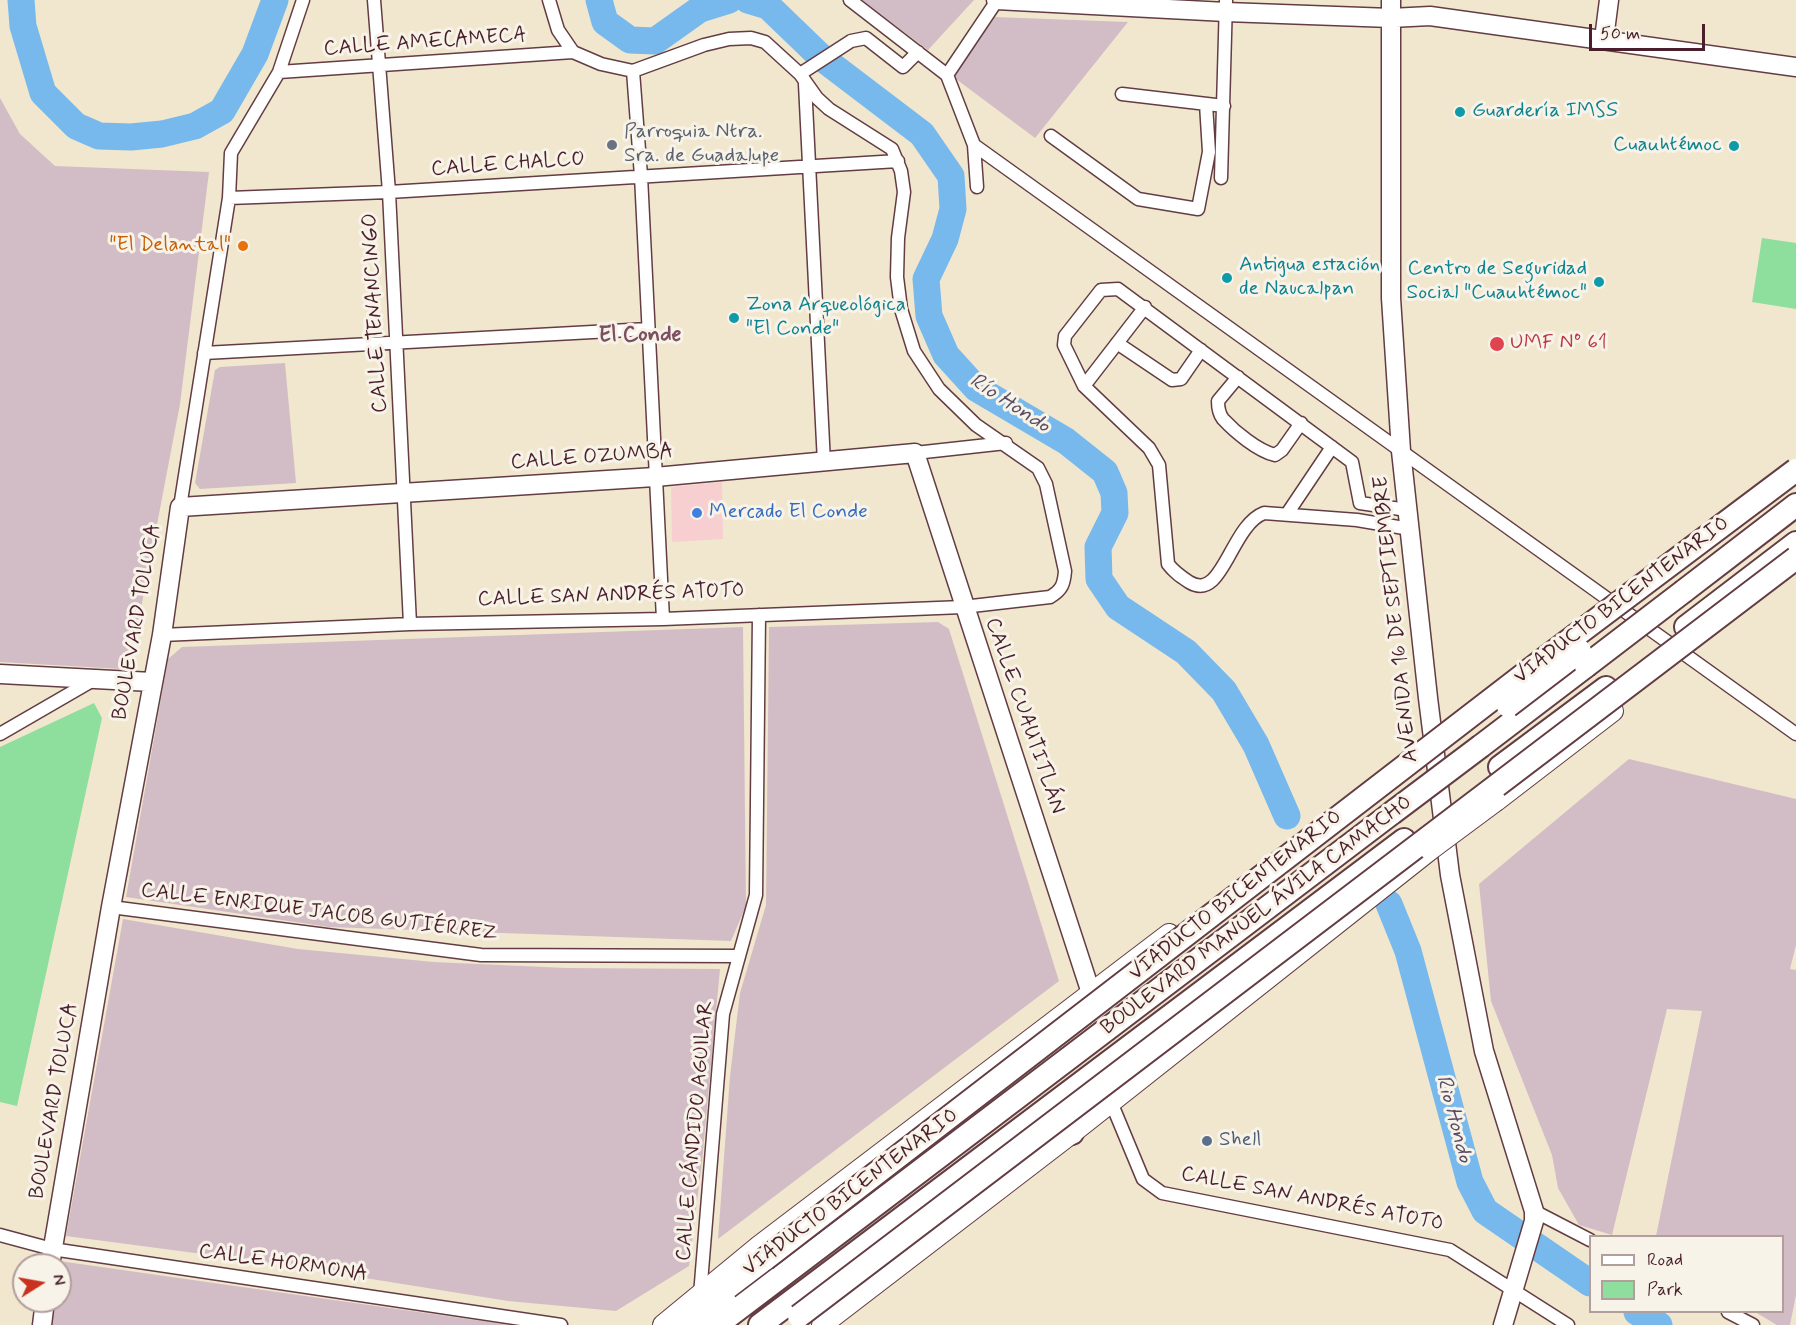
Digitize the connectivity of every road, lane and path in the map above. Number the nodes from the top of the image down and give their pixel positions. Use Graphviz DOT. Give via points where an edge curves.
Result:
graph roads {
  1 [pos="303,0"];
  2 [pos="374,0"];
  3 [pos="549,0"];
  4 [pos="850,0"];
  5 [pos="1609,0"];
  6 [pos="996,1"];
  7 [pos="1226,6"];
  8 [pos="1391,9"];
  9 [pos="1604,39"];
  10 [pos="573,52"];
  11 [pos="918,52"];
  12 [pos="380,67"];
  13 [pos="1796,67"];
  14 [pos="633,71"];
  15 [pos="279,72"];
  16 [pos="947,75"];
  17 [pos="804,76"];
  18 [pos="1122,94"];
  19 [pos="1206,104"];
  20 [pos="1224,106"];
  21 [pos="1051,136"];
  22 [pos="974,145"];
  23 [pos="898,161"];
  24 [pos="808,167"];
  25 [pos="641,176"];
  26 [pos="1221,178"];
  27 [pos="977,187"];
  28 [pos="389,192"];
  29 [pos="229,198"];
  30 [pos="1144,307"];
  31 [pos="648,328"];
  32 [pos="397,343"];
  33 [pos="1117,343"];
  34 [pos="1201,350"];
  35 [pos="204,353"];
  36 [pos="1238,377"];
  37 [pos="1084,386"];
  38 [pos="1301,423"];
  39 [pos="1006,443"];
  40 [pos="1332,447"];
  41 [pos="1401,451"];
  42 [pos="915,453"];
  43 [pos="1796,458"];
  44 [pos="824,463"];
  45 [pos="1796,470"];
  46 [pos="655,477"];
  47 [pos="1796,487"];
  48 [pos="403,493"];
  49 [pos="1360,503"];
  50 [pos="1796,505"];
  51 [pos="180,507"];
  52 [pos="1407,510"];
  53 [pos="1287,514"];
  54 [pos="1357,520"];
  55 [pos="1410,529"];
  56 [pos="1796,543"];
  57 [pos="1796,558"];
  58 [pos="1796,572"];
  59 [pos="963,607"];
  60 [pos="759,615"];
  61 [pos="663,619"];
  62 [pos="410,624"];
  63 [pos="162,636"];
  64 [pos="0,674"];
  65 [pos="95,679"];
  66 [pos="152,682"];
  67 [pos="0,734"];
  68 [pos="1796,734"];
  69 [pos="1268,859"];
  70 [pos="111,907"];
  71 [pos="1207,954"];
  72 [pos="738,956"];
  73 [pos="1091,993"];
  74 [pos="1111,1102"];
  75 [pos="1072,1133"];
  76 [pos="991,1151"];
  77 [pos="1534,1216"];
  78 [pos="0,1235"];
  79 [pos="1589,1240"];
  80 [pos="42,1253"];
  81 [pos="52,1253"];
  82 [pos="72,1260"];
  83 [pos="1515,1281"];
  84 [pos="700,1295"];
  85 [pos="1732,1313"];
  86 [pos="561,1325"];
  87 [pos="663,1325"];
  88 [pos="678,1325"];
  89 [pos="698,1325"];
  90 [pos="717,1325"];
  91 [pos="760,1325"];
  92 [pos="788,1325"];
  93 [pos="822,1325"];
  94 [pos="1503,1325"];
  95 [pos="1568,1325"];
  96 [pos="1753,1325"];
  1 -- 15 [label="street, BOULEVARD TOLUCA"];
  2 -- 12 [label="street, CALLE TENANCINGO"];
  3 -- 10 [label="street" via="558,30"];
  4 -- 11 [label="street"];
  5 -- 9 [label="street"];
  6 -- 7 [label="street"];
  6 -- 16 [label="street"];
  7 -- 8 [label="street"];
  7 -- 20 [label="street"];
  8 -- 9 [label="street"];
  8 -- 41 [label="street, AVENIDA 16 DE SEPTIEMBRE" via="1391,298"];
  9 -- 13 [label="street"];
  10 -- 12 [label="street, CALLE AMECAMECA"];
  10 -- 14 [label="street"];
  11 -- 16 [label="street"];
  11 -- 17 [label="street" via="903,67 866,38 851,41"];
  12 -- 15 [label="street, CALLE AMECAMECA"];
  12 -- 28 [label="street, CALLE TENANCINGO"];
  14 -- 17 [label="street" via="704,45 751,38 765,42"];
  14 -- 25 [label="street"];
  15 -- 29 [label="street, BOULEVARD TOLUCA" via="231,153"];
  16 -- 22 [label="street"];
  17 -- 23 [label="street" via="829,109 892,149"];
  17 -- 24 [label="street"];
  18 -- 19 [label="street"];
  19 -- 20 [label="street"];
  19 -- 21 [label="street" via="1209,152 1198,209 1138,199"];
  20 -- 26 [label="street"];
  22 -- 27 [label="street"];
  22 -- 41 [label="street"];
  23 -- 24 [label="street, CALLE CHALCO"];
  23 -- 39 [label="street" via="904,192 897,277 901,309 914,351 939,389 976,425"];
  24 -- 25 [label="street, CALLE CHALCO"];
  24 -- 44 [label="street"];
  25 -- 28 [label="street, CALLE CHALCO"];
  25 -- 31 [label="street"];
  28 -- 29 [label="street, CALLE CHALCO"];
  28 -- 32 [label="street, CALLE TENANCINGO"];
  29 -- 35 [label="street, BOULEVARD TOLUCA"];
  30 -- 33 [label="street"];
  30 -- 34 [label="street"];
  30 -- 37 [label="street" via="1118,289 1101,290 1065,336 1064,345"];
  31 -- 32 [label="street"];
  31 -- 46 [label="street"];
  32 -- 35 [label="street"];
  32 -- 48 [label="street, CALLE TENANCINGO"];
  33 -- 34 [label="street" via="1172,380 1181,378"];
  33 -- 37 [label="street"];
  34 -- 36 [label="street"];
  35 -- 51 [label="street, BOULEVARD TOLUCA"];
  36 -- 38 [label="street"];
  36 -- 38 [label="street" via="1218,401 1222,418 1266,453 1275,455 1282,450"];
  37 -- 53 [label="street" via="1149,448 1159,465 1166,553 1174,572 1198,587 1208,586 1236,538 1252,520 1264,513"];
  38 -- 40 [label="street"];
  39 -- 42 [label="street, CALLE OZUMBA"];
  39 -- 59 [label="street, CALLE SAN ANDRÉS ATOTO" via="1038,468 1046,484 1065,571 1064,584 1050,597"];
  40 -- 49 [label="street" via="1352,462"];
  40 -- 53 [label="street"];
  41 -- 52 [label="street, AVENIDA 16 DE SEPTIEMBRE"];
  41 -- 68 [label="street"];
  42 -- 44 [label="street, CALLE OZUMBA"];
  42 -- 59 [label="street, CALLE CUAUTITLÁN"];
  43 -- 69 [label="main road"];
  44 -- 46 [label="street, CALLE OZUMBA"];
  45 -- 88 [label="highway, VIADUCTO BICENTENARIO, bridge"];
  46 -- 48 [label="street, CALLE OZUMBA"];
  46 -- 61 [label="street"];
  47 -- 89 [label="highway, bridge"];
  48 -- 51 [label="street, CALLE OZUMBA"];
  48 -- 62 [label="street, CALLE TENANCINGO"];
  49 -- 52 [label="street"];
  49 -- 54 [label="street"];
  50 -- 71 [label="highway, BOULEVARD MANUEL ÁVILA CAMACHO, bridge"];
  51 -- 63 [label="street, BOULEVARD TOLUCA"];
  52 -- 55 [label="street, AVENIDA 16 DE SEPTIEMBRE"];
  53 -- 54 [label="street"];
  54 -- 55 [label="street"];
  55 -- 77 [label="street, AVENIDA 16 DE SEPTIEMBRE" via="1450,875 1484,1052"];
  56 -- 76 [label="highway, BOULEVARD MANUEL ÁVILA CAMACHO"];
  57 -- 92 [label="highway, bridge"];
  58 -- 74 [label="main road, bridge" via="1430,850"];
  59 -- 60 [label="street, CALLE SAN ANDRÉS ATOTO"];
  59 -- 73 [label="street, CALLE CUAUTITLÁN"];
  60 -- 61 [label="street, CALLE SAN ANDRÉS ATOTO"];
  60 -- 72 [label="street, CALLE CÁNDIDO AGUILAR" via="756,895"];
  61 -- 62 [label="street, CALLE SAN ANDRÉS ATOTO"];
  62 -- 63 [label="street, CALLE SAN ANDRÉS ATOTO"];
  63 -- 66 [label="street, BOULEVARD TOLUCA"];
  64 -- 65 [label="street"];
  65 -- 66 [label="street"];
  65 -- 67 [label="street"];
  66 -- 70 [label="street, BOULEVARD TOLUCA"];
  69 -- 71 [label="highway"];
  69 -- 73 [label="main road"];
  70 -- 72 [label="street, CALLE ENRIQUE JACOB GUTIÉRREZ" via="481,955"];
  70 -- 81 [label="street, BOULEVARD TOLUCA"];
  71 -- 90 [label="highway, BOULEVARD MANUEL ÁVILA CAMACHO"];
  72 -- 84 [label="street, CALLE CÁNDIDO AGUILAR" via="723,1014"];
  73 -- 84 [label="main road"];
  74 -- 75 [label="main road"];
  74 -- 83 [label="street, CALLE SAN ANDRÉS ATOTO" via="1143,1179 1162,1192 1450,1250"];
  75 -- 76 [label="highway"];
  75 -- 93 [label="main road"];
  76 -- 91 [label="highway, BOULEVARD MANUEL ÁVILA CAMACHO"];
  77 -- 79 [label="street"];
  77 -- 83 [label="street"];
  78 -- 80 [label="street, CALLE HORMONA"];
  82 -- 86 [label="street, CALLE HORMONA"];
  83 -- 94 [label="street"];
  83 -- 95 [label="street, CALLE SAN ANDRÉS ATOTO"];
  84 -- 87 [label="main road"];
  85 -- 96 [label="street"];
}
